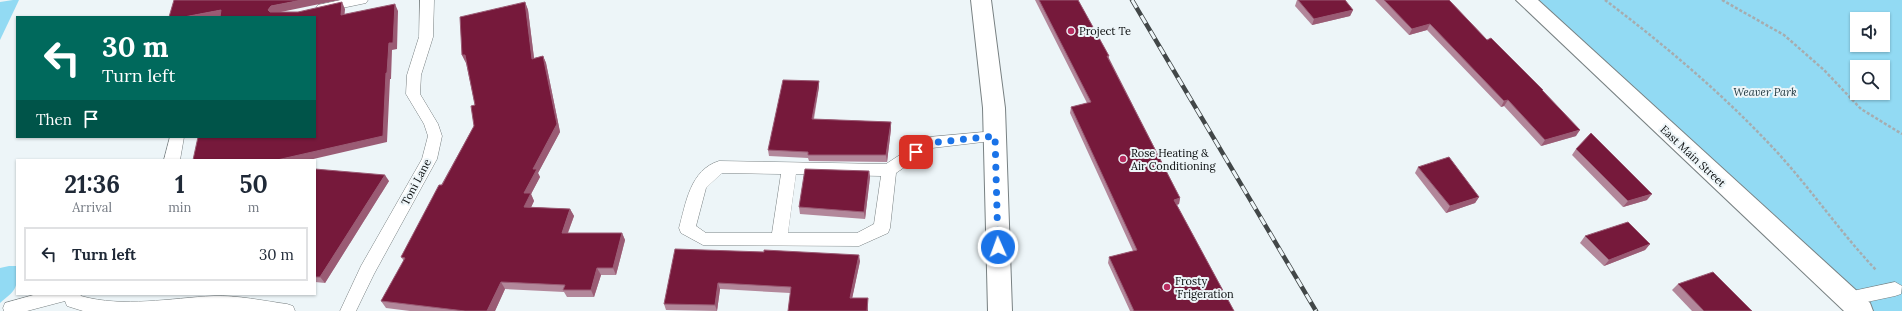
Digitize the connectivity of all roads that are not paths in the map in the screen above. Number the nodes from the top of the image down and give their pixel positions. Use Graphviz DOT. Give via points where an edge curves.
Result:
graph roads {
  1 [pos="362,0"];
  2 [pos="428,0"];
  3 [pos="981,0"];
  4 [pos="1526,0"];
  5 [pos="310,11"];
  6 [pos="995,136"];
  7 [pos="177,138"];
  8 [pos="172,159"];
  9 [pos="789,169"];
  10 [pos="889,170"];
  11 [pos="779,240"];
  12 [pos="1895,289"];
  13 [pos="61,295"];
  14 [pos="72,295"];
  15 [pos="203,295"];
  16 [pos="216,303"];
  17 [pos="1854,305"];
  18 [pos="11,308"];
  19 [pos="287,311"];
  20 [pos="348,311"];
  21 [pos="1000,311"];
  1 -- 5 [label="lane"];
  2 -- 20 [label="lane, Toni Lane" via="426,37 414,76 413,94 431,124 435,136 429,159 367,271"];
  3 -- 6 [label="main road"];
  4 -- 17 [label="main road, East Main Street"];
  6 -- 10 [label="lane" via="929,143"];
  6 -- 21 [label="main road"];
  7 -- 8 [label="lane"];
  9 -- 10 [label="lane"];
  9 -- 11 [label="lane"];
  9 -- 11 [label="lane" via="719,167 699,185 687,228 703,240"];
  10 -- 11 [label="lane" via="882,228 859,240"];
  12 -- 17 [label="lane"];
  13 -- 18 [label="lane"];
  14 -- 16 [label="lane" via="73,301 95,307 151,309"];
  15 -- 16 [label="lane"];
  16 -- 19 [label="lane"];
}
